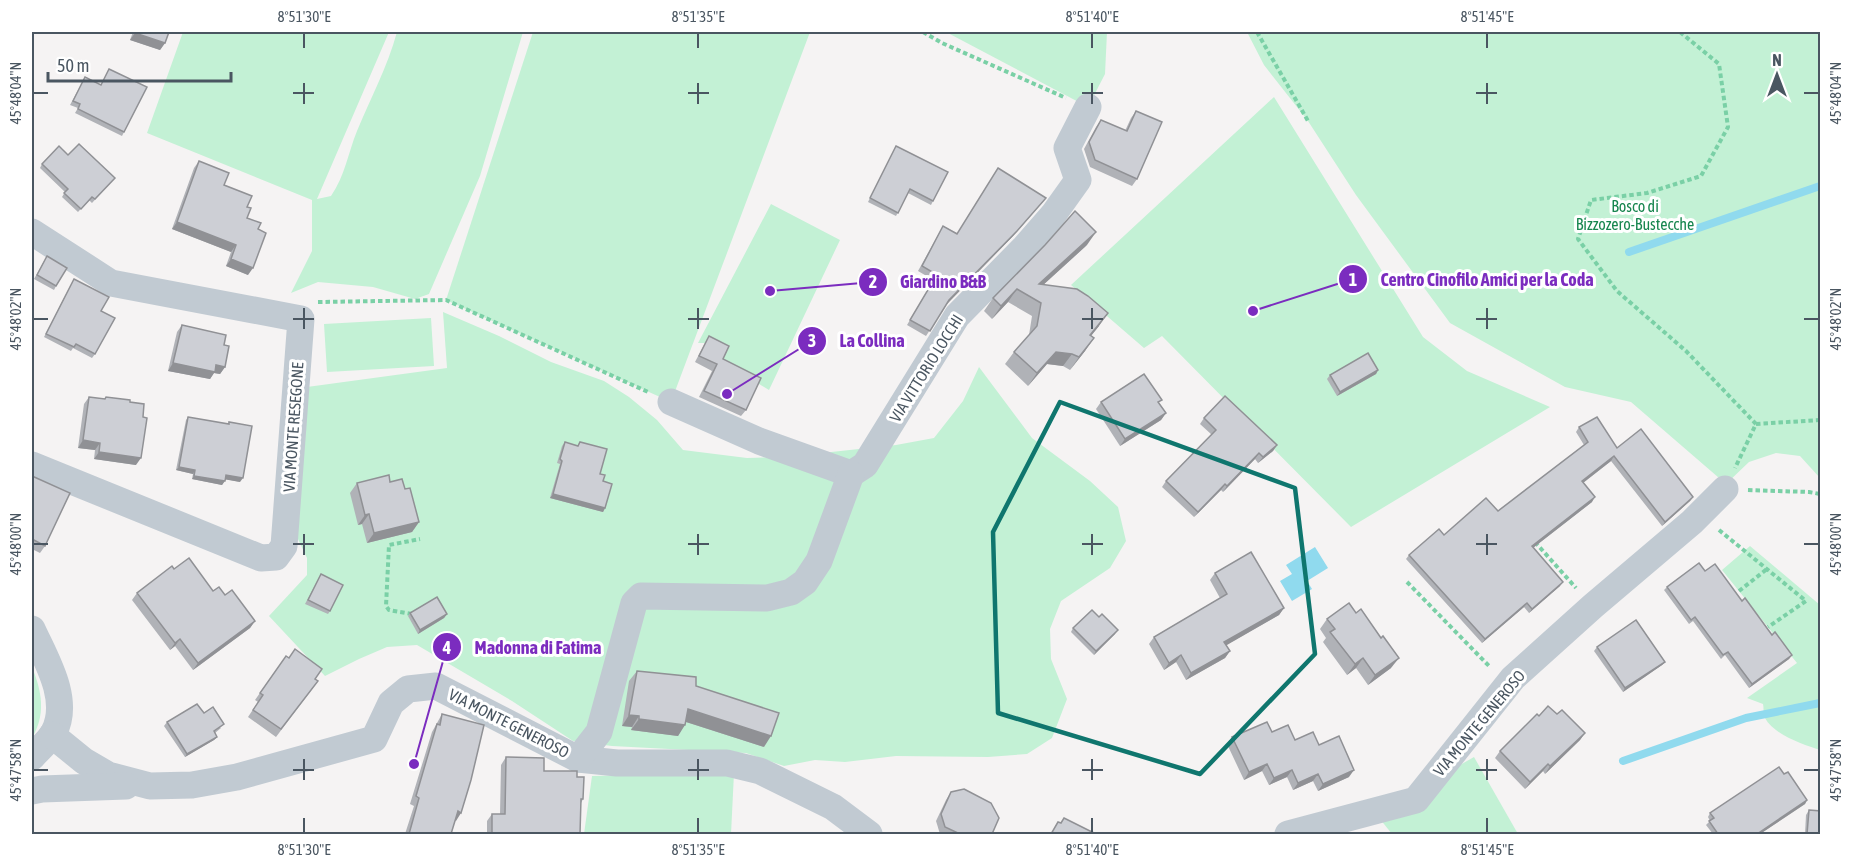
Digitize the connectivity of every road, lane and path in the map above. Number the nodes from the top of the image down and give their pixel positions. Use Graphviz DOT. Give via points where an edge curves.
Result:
graph roads {
  1 [pos="923,32"];
  2 [pos="1257,32"];
  3 [pos="1680,32"];
  4 [pos="1088,107"];
  5 [pos="1308,121"];
  6 [pos="32,232"];
  7 [pos="301,319"];
  8 [pos="670,402"];
  9 [pos="1821,420"];
  10 [pos="1756,424"];
  11 [pos="32,465"];
  12 [pos="851,474"];
  13 [pos="1725,489"];
  14 [pos="1821,494"];
  15 [pos="1700,514"];
  16 [pos="420,539"];
  17 [pos="1535,542"];
  18 [pos="1767,569"];
  19 [pos="1407,582"];
  20 [pos="1739,591"];
  21 [pos="1593,606"];
  22 [pos="412,614"];
  23 [pos="1768,627"];
  24 [pos="32,629"];
  25 [pos="1508,684"];
  26 [pos="52,735"];
  27 [pos="32,757"];
  28 [pos="578,759"];
  29 [pos="150,786"];
  30 [pos="32,791"];
  31 [pos="869,834"];
  32 [pos="1288,834"];
  1 -- 4 [label="path"];
  2 -- 5 [label="path"];
  3 -- 10 [label="path" via="1719,64 1728,127 1701,176 1647,193 1591,200 1578,239 1617,291 1686,351"];
  4 -- 12 [label="street, VIA VITTORIO LOCCHI" via="1066,148 1078,180 1025,247 957,316 865,465"];
  6 -- 7 [label="street" via="111,283"];
  7 -- 8 [label="path" via="315,302 446,300"];
  7 -- 11 [label="street, VIA MONTE RESEGONE" via="284,546 276,557 261,558"];
  8 -- 12 [label="street" via="759,441"];
  9 -- 10 [label="path"];
  10 -- 13 [label="path"];
  12 -- 28 [label="street, VIA MONTE GENEROSO" via="819,561 805,582 791,592 767,598 641,596 634,603 599,732"];
  13 -- 14 [label="path"];
  13 -- 15 [label="street, VIA MONTE GENEROSO"];
  15 -- 18 [label="path"];
  15 -- 21 [label="street, VIA MONTE GENEROSO"];
  16 -- 22 [label="path" via="389,545 386,606"];
  17 -- 21 [label="path"];
  18 -- 20 [label="path"];
  18 -- 23 [label="path" via="1806,601"];
  19 -- 25 [label="path"];
  21 -- 25 [label="street, VIA MONTE GENEROSO"];
  24 -- 26 [label="street" via="55,679 59,705"];
  25 -- 32 [label="street, VIA MONTE GENEROSO" via="1416,800"];
  26 -- 27 [label="street"];
  26 -- 29 [label="street, VIA MONTE GENEROSO" via="108,775"];
  28 -- 29 [label="street, VIA MONTE GENEROSO" via="436,686 408,689 391,702 374,739 237,777 192,785"];
  28 -- 31 [label="street, VIA MONTE GENEROSO" via="727,763 760,771 833,807"];
  29 -- 30 [label="street, VIA MONTE GENEROSO"];
}
